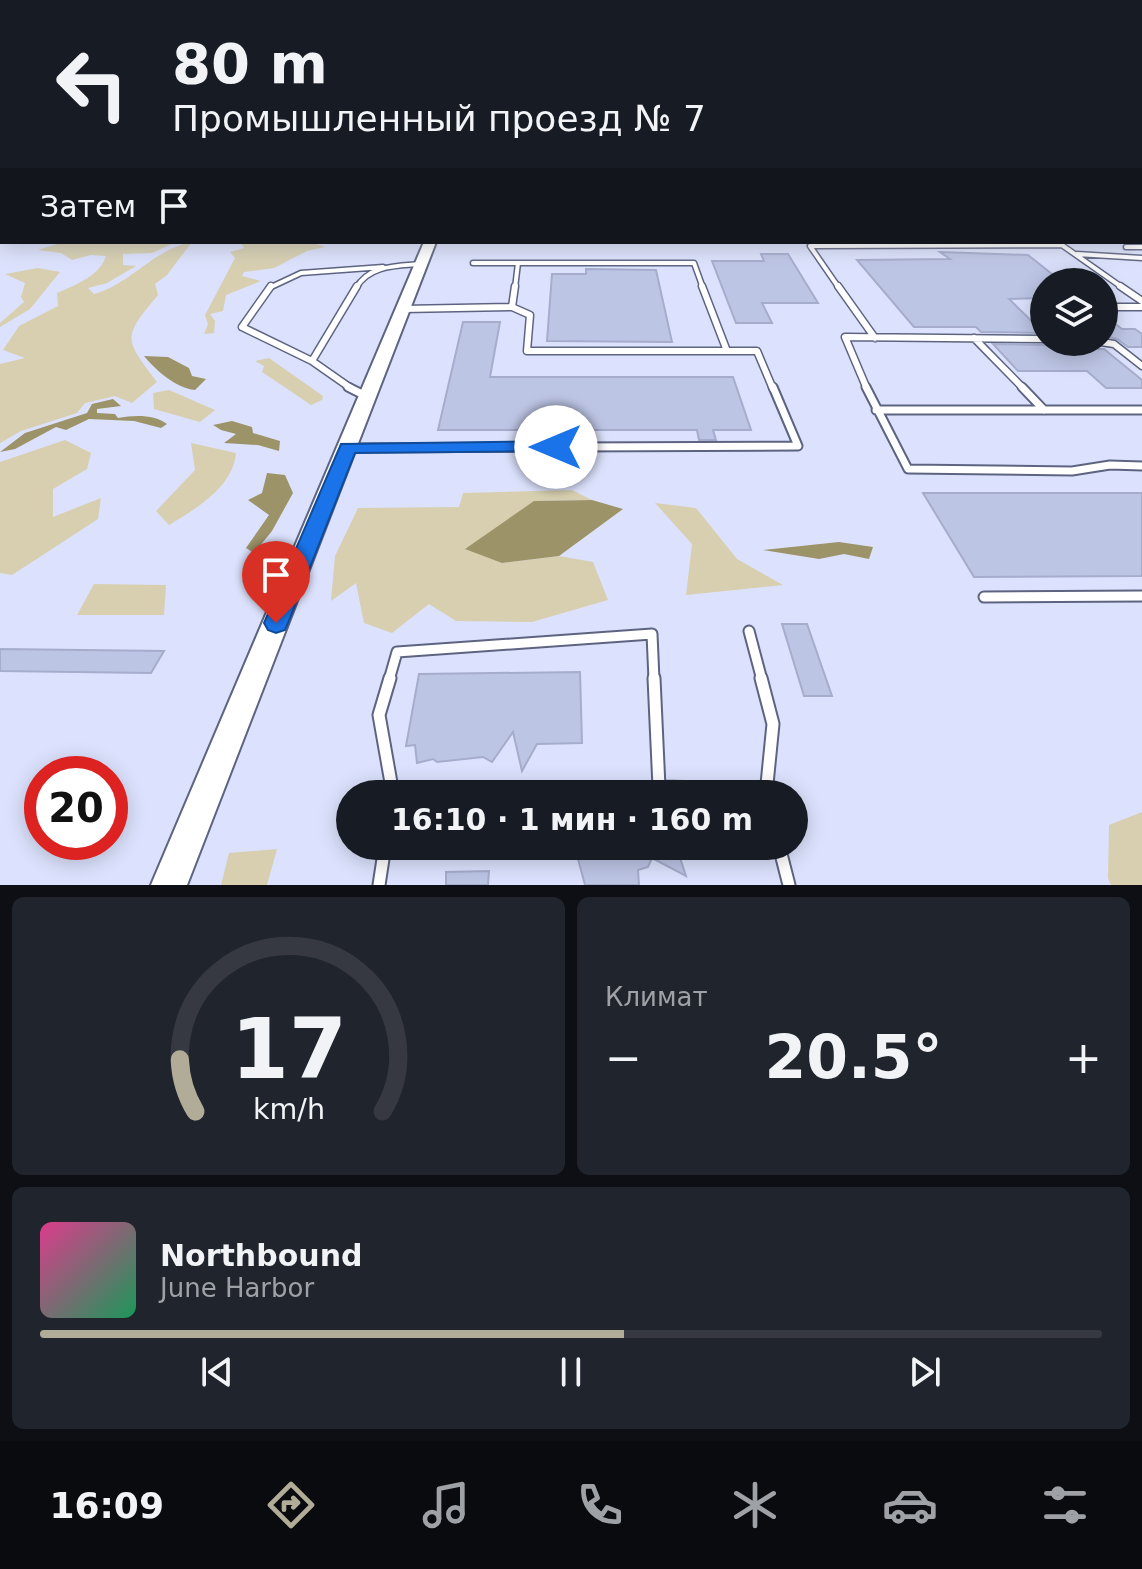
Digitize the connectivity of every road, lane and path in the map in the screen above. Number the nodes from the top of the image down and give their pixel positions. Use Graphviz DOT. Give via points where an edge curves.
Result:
graph roads {
  1 [pos="1060,244"];
  2 [pos="1126,247"];
  3 [pos="1142,247"];
  4 [pos="425,253"];
  5 [pos="1075,254"];
  6 [pos="1142,258"];
  7 [pos="473,263"];
  8 [pos="518,263"];
  9 [pos="383,267"];
  10 [pos="1142,304"];
  11 [pos="1118,306"];
  12 [pos="512,307"];
  13 [pos="402,309"];
  14 [pos="875,338"];
  15 [pos="974,338"];
  16 [pos="1030,339"];
  17 [pos="1118,347"];
  18 [pos="727,351"];
  19 [pos="312,361"];
  20 [pos="1142,366"];
  21 [pos="366,396"];
  22 [pos="876,410"];
  23 [pos="1044,410"];
  24 [pos="1142,410"];
  25 [pos="348,448"];
  26 [pos="1142,466"];
  27 [pos="1142,596"];
  28 [pos="984,597"];
  29 [pos="749,631"];
  30 [pos="391,780"];
  31 [pos="659,780"];
  32 [pos="766,780"];
  33 [pos="383,860"];
  34 [pos="783,860"];
  35 [pos="169,885"];
  36 [pos="379,885"];
  37 [pos="789,885"];
  1 -- 5 [label="lane"];
  1 -- 14 [label="lane" via="810,246"];
  2 -- 3 [label="lane"];
  4 -- 9 [label="lane"];
  4 -- 13 [label="street"];
  5 -- 6 [label="lane"];
  5 -- 10 [label="lane"];
  7 -- 8 [label="lane"];
  8 -- 12 [label="lane"];
  8 -- 18 [label="lane" via="694,263"];
  9 -- 19 [label="lane" via="360,281"];
  9 -- 19 [label="lane" via="301,273 272,284 242,327"];
  10 -- 11 [label="lane"];
  12 -- 13 [label="lane"];
  12 -- 18 [label="lane" via="530,315 527,351"];
  13 -- 21 [label="street"];
  14 -- 15 [label="lane"];
  14 -- 22 [label="lane" via="845,337"];
  15 -- 16 [label="lane"];
  15 -- 23 [label="lane"];
  17 -- 20 [label="lane"];
  18 -- 25 [label="lane" via="757,351 798,446"];
  19 -- 21 [label="lane"];
  21 -- 25 [label="street"];
  22 -- 23 [label="lane"];
  22 -- 26 [label="lane" via="908,469 1072,471"];
  23 -- 24 [label="lane"];
  25 -- 35 [label="street"];
  27 -- 28 [label="lane"];
  29 -- 32 [label="lane" via="773,724"];
  30 -- 31 [label="lane" via="379,715 397,652 652,634"];
  33 -- 36 [label="lane"];
  34 -- 37 [label="lane"];
}
